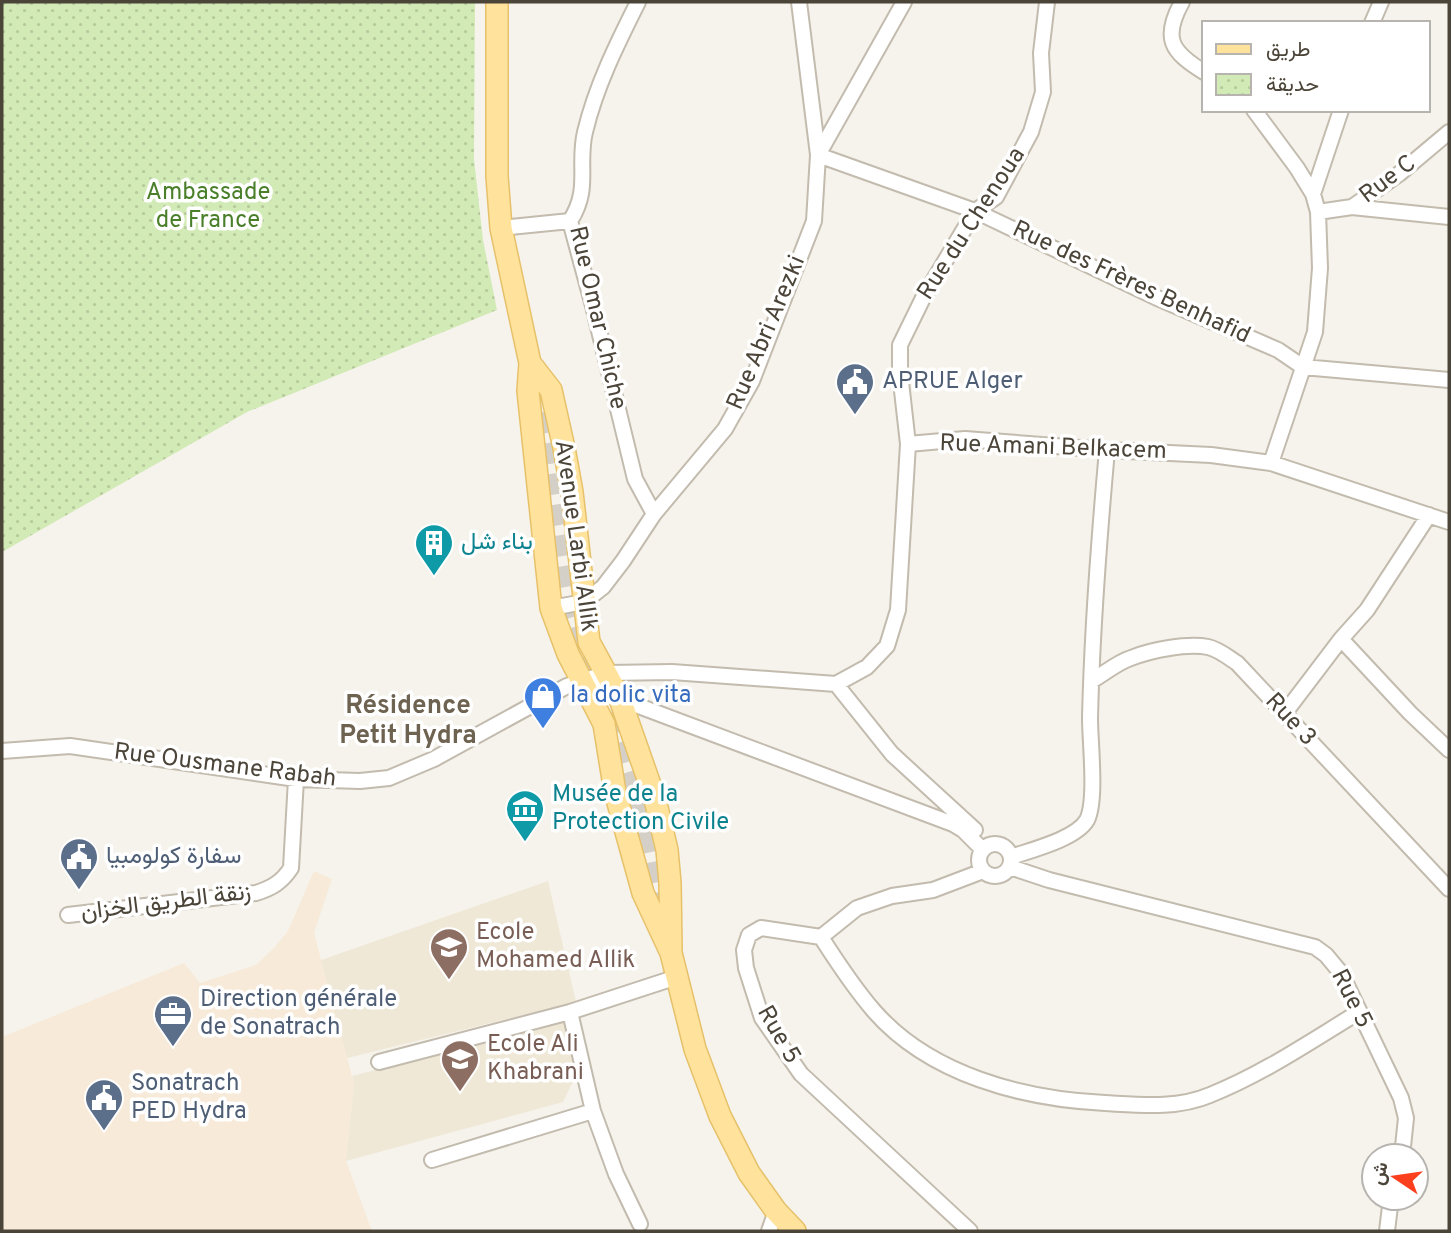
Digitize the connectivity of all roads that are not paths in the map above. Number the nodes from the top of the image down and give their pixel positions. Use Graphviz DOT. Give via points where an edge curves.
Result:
graph roads {
  1 [pos="497,2"];
  2 [pos="638,2"];
  3 [pos="799,2"];
  4 [pos="904,2"];
  5 [pos="1047,2"];
  6 [pos="1182,2"];
  7 [pos="1381,2"];
  8 [pos="1373,21"];
  9 [pos="1202,71"];
  10 [pos="1256,112"];
  11 [pos="1339,112"];
  12 [pos="1449,132"];
  13 [pos="818,155"];
  14 [pos="1313,194"];
  15 [pos="1352,207"];
  16 [pos="975,211"];
  17 [pos="1318,212"];
  18 [pos="1449,217"];
  19 [pos="570,221"];
  20 [pos="501,228"];
  21 [pos="530,363"];
  22 [pos="1303,367"];
  23 [pos="1449,380"];
  24 [pos="908,444"];
  25 [pos="1107,450"];
  26 [pos="1271,463"];
  27 [pos="654,514"];
  28 [pos="1429,515"];
  29 [pos="1449,522"];
  30 [pos="584,602"];
  31 [pos="551,608"];
  32 [pos="1341,639"];
  33 [pos="607,673"];
  34 [pos="581,680"];
  35 [pos="1093,680"];
  36 [pos="836,684"];
  37 [pos="620,699"];
  38 [pos="1284,714"];
  39 [pos="1449,750"];
  40 [pos="2,751"];
  41 [pos="646,772"];
  42 [pos="296,779"];
  43 [pos="613,779"];
  44 [pos="987,847"];
  45 [pos="1010,862"];
  46 [pos="984,871"];
  47 [pos="1449,889"];
  48 [pos="68,915"];
  49 [pos="821,937"];
  50 [pos="671,953"];
  51 [pos="677,977"];
  52 [pos="570,1012"];
  53 [pos="1359,1012"];
  54 [pos="379,1062"];
  55 [pos="593,1111"];
  56 [pos="1403,1142"];
  57 [pos="432,1160"];
  58 [pos="1389,1212"];
  59 [pos="773,1221"];
  60 [pos="640,1224"];
  61 [pos="795,1231"];
  62 [pos="970,1231"];
  63 [pos="1387,1231"];
  1 -- 20 [label="main road, Avenue Larbi Allik"];
  2 -- 19 [label="street, Rue Omar Chiche" via="607,63 584,134 580,206"];
  3 -- 13 [label="street"];
  4 -- 13 [label="street, Rue Abri Arezki"];
  5 -- 16 [label="street, Rue du Chenoua" via="1041,53 1043,92 1031,132 996,197"];
  6 -- 9 [label="street" via="1172,20 1170,37 1177,52"];
  7 -- 8 [label="street"];
  10 -- 14 [label="street"];
  11 -- 14 [label="street"];
  12 -- 15 [label="street, Rue C"];
  13 -- 16 [label="street, Rue des Frères Benhafid"];
  13 -- 27 [label="street, Rue Abri Arezki" via="814,221 752,381 725,429"];
  14 -- 17 [label="street"];
  15 -- 17 [label="street, Rue C"];
  15 -- 18 [label="street"];
  16 -- 22 [label="street, Rue des Frères Benhafid" via="1278,350"];
  16 -- 24 [label="street, Rue du Chenoua" via="900,345"];
  17 -- 22 [label="street" via="1315,332"];
  19 -- 20 [label="street"];
  19 -- 27 [label="street, Rue Omar Chiche" via="635,480"];
  20 -- 21 [label="main road, Avenue Larbi Allik"];
  21 -- 30 [label="main road, Avenue Larbi Allik" via="546,382 554,402 572,492"];
  21 -- 31 [label="main road, Avenue Larbi Allik" via="528,391"];
  22 -- 23 [label="street, Rue des Frères Benhafid"];
  22 -- 26 [label="street"];
  24 -- 25 [label="street, Rue Amani Belkacem" via="964,439"];
  24 -- 36 [label="street, Rue Amani Belkacem" via="898,610 887,646 867,667"];
  25 -- 26 [label="street, Rue Amani Belkacem"];
  25 -- 35 [label="street"];
  26 -- 28 [label="street, Rue Amani Belkacem"];
  27 -- 30 [label="street, Rue Abri Arezki" via="610,578"];
  28 -- 29 [label="street, Rue Amani Belkacem"];
  28 -- 32 [label="street" via="1367,611"];
  30 -- 31 [label="street"];
  30 -- 33 [label="main road, Avenue Larbi Allik" via="590,642"];
  31 -- 34 [label="main road, Avenue Larbi Allik"];
  32 -- 38 [label="street"];
  32 -- 39 [label="street"];
  33 -- 34 [label="street"];
  33 -- 36 [label="street" via="672,672"];
  33 -- 37 [label="main road, Avenue Larbi Allik"];
  34 -- 37 [label="street"];
  34 -- 42 [label="street, Rue Ousmane Rabah" via="434,759 389,778"];
  34 -- 43 [label="main road, Avenue Larbi Allik" via="604,724"];
  35 -- 38 [label="street, Rue 3" via="1129,658 1208,647 1237,663"];
  35 -- 45 [label="street" via="1087,820 1066,837"];
  36 -- 44 [label="street" via="892,754"];
  37 -- 41 [label="main road, Avenue Larbi Allik"];
  37 -- 44 [label="street" via="953,824"];
  38 -- 47 [label="street, Rue 3"];
  40 -- 42 [label="street, Rue Ousmane Rabah" via="70,746"];
  41 -- 43 [label="main road"];
  41 -- 50 [label="main road, Avenue Larbi Allik" via="667,850"];
  42 -- 48 [label="street, زنقة الطريق الخزان" via="291,868 269,889"];
  43 -- 50 [label="main road, Avenue Larbi Allik" via="642,893"];
  44 -- 45 [label="street" via="1004,847"];
  44 -- 46 [label="street" via="979,863"];
  45 -- 46 [label="street" via="998,876"];
  45 -- 53 [label="street, Rue 5" via="1049,880 1315,947 1340,973"];
  46 -- 49 [label="street" via="933,890 892,896 857,908"];
  49 -- 53 [label="street" via="875,1013 946,1068 1054,1098 1144,1106 1176,1105 1209,1096"];
  49 -- 62 [label="street, Rue 5" via="761,928 749,934 744,950 746,968 762,1018 801,1074"];
  50 -- 51 [label="main road, Avenue Larbi Allik"];
  51 -- 52 [label="street"];
  51 -- 59 [label="main road, Avenue Larbi Allik" via="695,1049 720,1116"];
  52 -- 54 [label="street"];
  52 -- 55 [label="street"];
  53 -- 56 [label="street, Rue 5" via="1401,1098 1406,1118"];
  55 -- 57 [label="street"];
  55 -- 60 [label="street"];
  58 -- 63 [label="street"];
  59 -- 61 [label="main road, Avenue Larbi Allik"];
}
